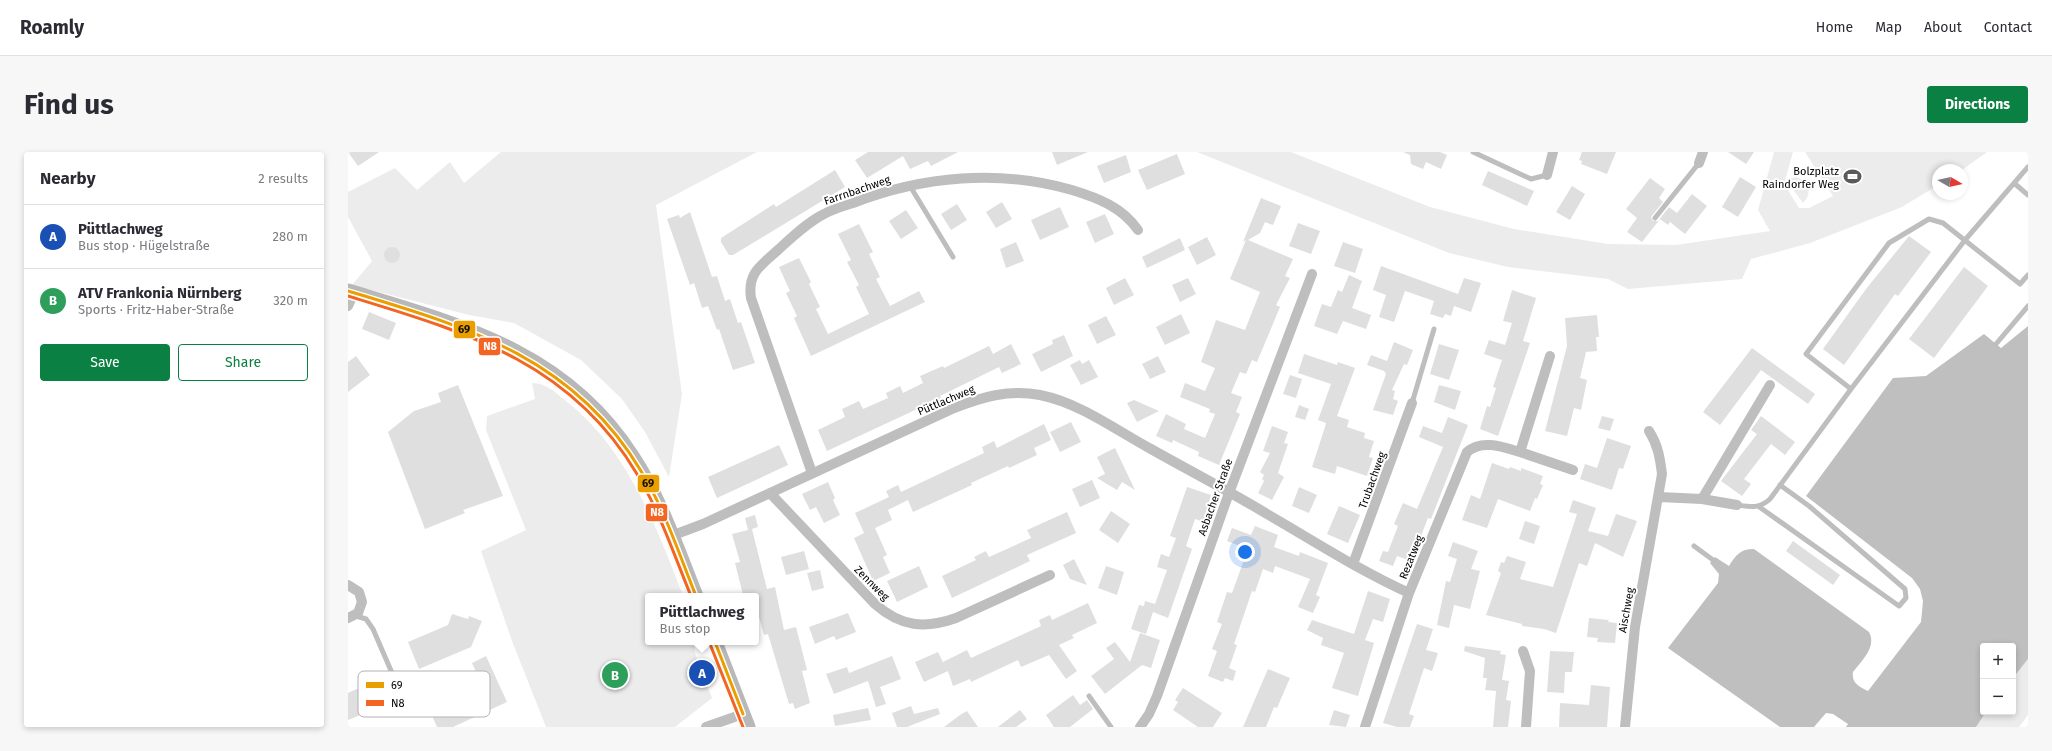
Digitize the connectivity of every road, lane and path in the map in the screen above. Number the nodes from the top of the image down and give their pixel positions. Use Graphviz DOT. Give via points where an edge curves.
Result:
graph roads {
  1 [pos="1473,152"];
  2 [pos="1553,152"];
  3 [pos="1703,152"];
  4 [pos="1698,163"];
  5 [pos="2028,167"];
  6 [pos="1546,175"];
  7 [pos="2014,183"];
  8 [pos="909,185"];
  9 [pos="2028,195"];
  10 [pos="1655,218"];
  11 [pos="1138,230"];
  12 [pos="1965,240"];
  13 [pos="953,256"];
  14 [pos="1312,274"];
  15 [pos="2028,275"];
  16 [pos="350,297"];
  17 [pos="2028,306"];
  18 [pos="1434,329"];
  19 [pos="1996,344"];
  20 [pos="1550,356"];
  21 [pos="1770,385"];
  22 [pos="1851,389"];
  23 [pos="1412,403"];
  24 [pos="1649,431"];
  25 [pos="1520,452"];
  26 [pos="1573,470"];
  27 [pos="812,473"];
  28 [pos="1780,485"];
  29 [pos="770,493"];
  30 [pos="1229,493"];
  31 [pos="1659,497"];
  32 [pos="1702,500"];
  33 [pos="1737,505"];
  34 [pos="1758,506"];
  35 [pos="671,536"];
  36 [pos="1694,546"];
  37 [pos="1713,560"];
  38 [pos="1354,564"];
  39 [pos="1050,575"];
  40 [pos="348,585"];
  41 [pos="695,593"];
  42 [pos="1409,593"];
  43 [pos="351,617"];
  44 [pos="716,645"];
  45 [pos="1523,651"];
  46 [pos="391,671"];
  47 [pos="1089,696"];
  48 [pos="745,721"];
  49 [pos="706,727"];
  50 [pos="1111,727"];
  51 [pos="1140,727"];
  52 [pos="1365,727"];
  53 [pos="1526,727"];
  54 [pos="1625,727"];
  1 -- 6 [label="lane" via="1531,179"];
  2 -- 6 [label="street"];
  3 -- 4 [label="street"];
  4 -- 10 [label="lane"];
  5 -- 7 [label="lane"];
  7 -- 9 [label="lane"];
  7 -- 12 [label="lane"];
  8 -- 11 [label="street, Farrnbachweg" via="975,177 1042,183 1102,200 1130,218"];
  8 -- 13 [label="lane"];
  8 -- 27 [label="street, Farrnbachweg" via="823,214 765,262 754,272 750,280 751,298"];
  12 -- 15 [label="lane" via="2020,284"];
  12 -- 22 [label="lane"];
  12 -- 22 [label="lane" via="1943,223 1929,219 1889,243 1806,354"];
  14 -- 30 [label="street, Asbacher Straße"];
  16 -- 35 [label="street" via="449,322 485,336 560,379 587,402 621,439 641,470"];
  17 -- 19 [label="lane"];
  18 -- 23 [label="lane"];
  20 -- 25 [label="street"];
  21 -- 32 [label="street"];
  22 -- 28 [label="lane"];
  23 -- 38 [label="street, Trubachweg"];
  24 -- 31 [label="street, Aischweg" via="1660,457 1662,474"];
  25 -- 26 [label="street, Rezatweg"];
  25 -- 42 [label="street, Rezatweg" via="1482,444 1473,446 1467,452"];
  27 -- 29 [label="street, Püttlachweg"];
  27 -- 30 [label="street, Püttlachweg" via="978,398 997,394 1027,393 1071,405"];
  28 -- 34 [label="lane" via="1766,502"];
  28 -- 34 [label="lane" via="1809,506 1905,589 1906,598 1900,606"];
  29 -- 35 [label="street, Püttlachweg"];
  29 -- 39 [label="street, Zennweg" via="875,604 892,616 911,623 926,626 940,624"];
  30 -- 38 [label="street"];
  30 -- 51 [label="street, Asbacher Straße" via="1157,696"];
  31 -- 32 [label="street"];
  31 -- 54 [label="street, Aischweg" via="1635,627"];
  32 -- 33 [label="street"];
  33 -- 34 [label="lane" via="1753,508"];
  35 -- 41 [label="street"];
  36 -- 37 [label="lane"];
  38 -- 42 [label="street"];
  40 -- 43 [label="street" via="356,589 362,599 360,609"];
  42 -- 52 [label="street, Rezatweg"];
  43 -- 46 [label="lane" via="366,619"];
  44 -- 48 [label="street"];
  45 -- 53 [label="street" via="1530,671"];
  47 -- 50 [label="lane"];
  48 -- 49 [label="street"];
}
